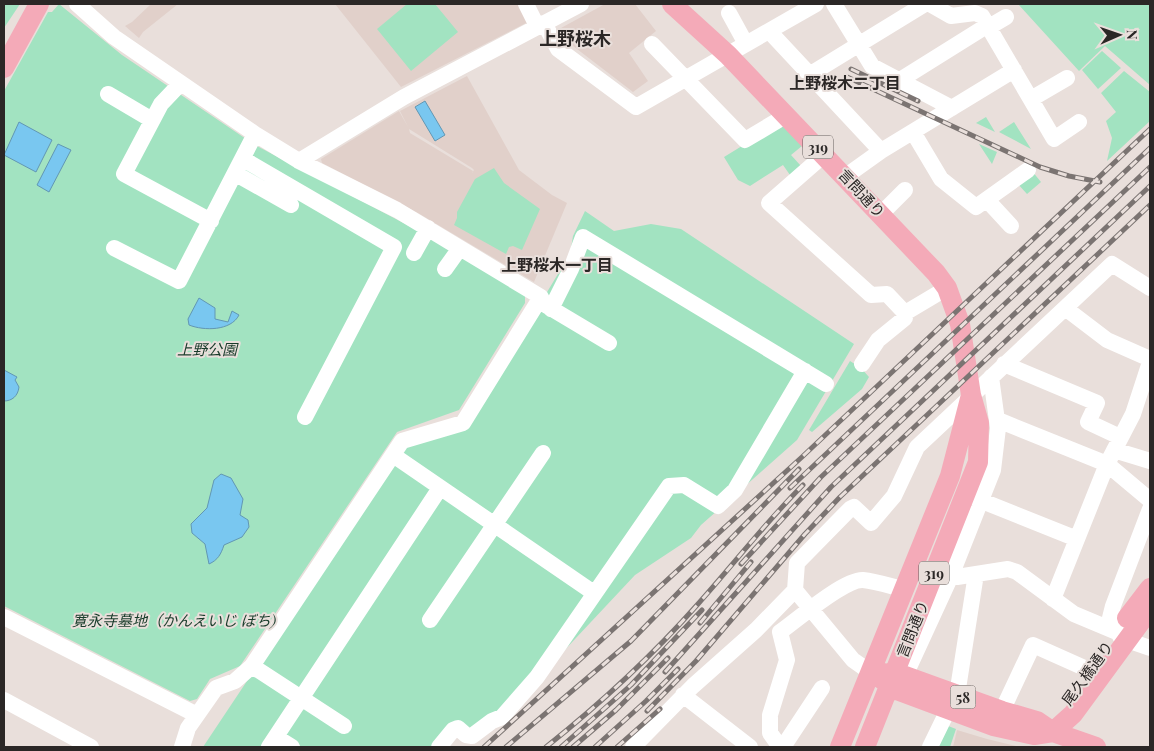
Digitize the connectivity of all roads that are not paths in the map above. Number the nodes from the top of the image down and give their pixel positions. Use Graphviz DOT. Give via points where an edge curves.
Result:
graph roads {
  1 [pos="39,4"];
  2 [pos="77,4"];
  3 [pos="526,4"];
  4 [pos="581,4"];
  5 [pos="672,4"];
  6 [pos="834,4"];
  7 [pos="925,4"];
  8 [pos="930,4"];
  9 [pos="811,5"];
  10 [pos="729,13"];
  11 [pos="1006,17"];
  12 [pos="540,24"];
  13 [pos="989,26"];
  14 [pos="769,31"];
  15 [pos="652,44"];
  16 [pos="746,44"];
  17 [pos="858,44"];
  18 [pos="728,55"];
  19 [pos="4,68"];
  20 [pos="1014,70"];
  21 [pos="809,76"];
  22 [pos="1067,78"];
  23 [pos="684,79"];
  24 [pos="900,80"];
  25 [pos="180,84"];
  26 [pos="108,94"];
  27 [pos="1032,99"];
  28 [pos="950,109"];
  29 [pos="787,115"];
  30 [pos="152,120"];
  31 [pos="1079,122"];
  32 [pos="912,132"];
  33 [pos="255,134"];
  34 [pos="882,151"];
  35 [pos="825,154"];
  36 [pos="243,159"];
  37 [pos="299,161"];
  38 [pos="1028,170"];
  39 [pos="236,174"];
  40 [pos="846,176"];
  41 [pos="905,190"];
  42 [pos="987,200"];
  43 [pos="291,205"];
  44 [pos="881,214"];
  45 [pos="211,220"];
  46 [pos="1011,226"];
  47 [pos="428,228"];
  48 [pos="114,248"];
  49 [pos="460,248"];
  50 [pos="414,252"];
  51 [pos="445,269"];
  52 [pos="1150,288"];
  53 [pos="950,294"];
  54 [pos="545,305"];
  55 [pos="1065,308"];
  56 [pos="905,313"];
  57 [pos="609,343"];
  58 [pos="1150,360"];
  59 [pos="862,364"];
  60 [pos="1004,364"];
  61 [pos="805,372"];
  62 [pos="991,377"];
  63 [pos="826,384"];
  64 [pos="971,395"];
  65 [pos="949,416"];
  66 [pos="305,417"];
  67 [pos="998,420"];
  68 [pos="1114,451"];
  69 [pos="543,452"];
  70 [pos="393,455"];
  71 [pos="1150,462"];
  72 [pos="938,483"];
  73 [pos="440,488"];
  74 [pos="1150,500"];
  75 [pos="982,501"];
  76 [pos="1150,509"];
  77 [pos="495,526"];
  78 [pos="1076,540"];
  79 [pos="976,574"];
  80 [pos="951,576"];
  81 [pos="898,588"];
  82 [pos="1150,588"];
  83 [pos="794,590"];
  84 [pos="594,593"];
  85 [pos="1053,599"];
  86 [pos="1150,609"];
  87 [pos="812,610"];
  88 [pos="4,617"];
  89 [pos="430,620"];
  90 [pos="1122,636"];
  91 [pos="1150,648"];
  92 [pos="252,666"];
  93 [pos="1089,670"];
  94 [pos="870,672"];
  95 [pos="902,684"];
  96 [pos="822,688"];
  97 [pos="683,695"];
  98 [pos="301,698"];
  99 [pos="4,700"];
  100 [pos="953,702"];
  101 [pos="1002,711"];
  102 [pos="197,715"];
  103 [pos="344,726"];
  104 [pos="770,733"];
  105 [pos="1053,739"];
  106 [pos="272,742"];
  107 [pos="90,747"];
  108 [pos="182,747"];
  109 [pos="292,747"];
  110 [pos="439,747"];
  111 [pos="633,747"];
  112 [pos="750,747"];
  113 [pos="756,747"];
  114 [pos="782,747"];
  115 [pos="840,747"];
  116 [pos="854,747"];
  117 [pos="865,747"];
  118 [pos="877,747"];
  119 [pos="930,747"];
  120 [pos="1096,747"];
  1 -- 19 [label="main road"];
  2 -- 25 [label="street" via="114,37"];
  3 -- 12 [label="street"];
  4 -- 12 [label="street"];
  5 -- 18 [label="main road, 言問通り / 319"];
  6 -- 17 [label="street"];
  7 -- 17 [label="street"];
  8 -- 13 [label="street" via="951,16 975,12"];
  9 -- 14 [label="street"];
  10 -- 16 [label="street"];
  11 -- 13 [label="street"];
  12 -- 23 [label="street" via="558,49 636,107"];
  12 -- 37 [label="street" via="404,97"];
  13 -- 20 [label="street"];
  13 -- 24 [label="street"];
  14 -- 16 [label="street"];
  14 -- 21 [label="street"];
  15 -- 23 [label="street"];
  16 -- 18 [label="street"];
  17 -- 21 [label="street"];
  17 -- 24 [label="street" via="872,66"];
  18 -- 23 [label="street"];
  18 -- 29 [label="main road, 言問通り / 319"];
  20 -- 27 [label="street"];
  20 -- 28 [label="street"];
  21 -- 34 [label="street"];
  22 -- 27 [label="street"];
  23 -- 29 [label="street" via="745,140"];
  24 -- 28 [label="street"];
  25 -- 30 [label="street" via="161,104"];
  25 -- 33 [label="street"];
  26 -- 30 [label="street"];
  27 -- 31 [label="street" via="1054,139"];
  28 -- 32 [label="street"];
  29 -- 35 [label="main road, 言問通り / 319"];
  30 -- 45 [label="street" via="124,174"];
  32 -- 34 [label="street"];
  32 -- 42 [label="street" via="941,179 976,208"];
  33 -- 36 [label="street"];
  33 -- 37 [label="street"];
  34 -- 40 [label="street"];
  35 -- 40 [label="main road, 言問通り / 319"];
  35 -- 56 [label="street" via="769,203 871,295 887,294"];
  36 -- 39 [label="street"];
  36 -- 66 [label="street" via="394,247"];
  37 -- 47 [label="street"];
  38 -- 42 [label="street"];
  39 -- 43 [label="street"];
  39 -- 45 [label="street"];
  40 -- 44 [label="main road, 言問通り / 319"];
  41 -- 44 [label="street"];
  42 -- 46 [label="street"];
  44 -- 53 [label="main road, 言問通り / 319" via="936,273"];
  45 -- 48 [label="street" via="179,281"];
  47 -- 49 [label="street"];
  47 -- 50 [label="street"];
  49 -- 51 [label="street"];
  49 -- 54 [label="street" via="541,297"];
  52 -- 55 [label="street" via="1112,264"];
  53 -- 56 [label="street"];
  53 -- 64 [label="main road, 言問通り / 319" via="960,324"];
  54 -- 57 [label="street"];
  54 -- 61 [label="street" via="571,270 583,237"];
  54 -- 70 [label="street" via="463,423 402,441"];
  55 -- 58 [label="street" via="1107,340"];
  55 -- 60 [label="street"];
  56 -- 59 [label="street" via="905,318 878,340"];
  58 -- 68 [label="street" via="1133,414"];
  60 -- 62 [label="street"];
  60 -- 68 [label="street" via="1097,403 1088,422"];
  61 -- 63 [label="street"];
  61 -- 84 [label="street" via="735,490 718,506 684,485 669,486"];
  62 -- 65 [label="street"];
  62 -- 67 [label="street"];
  64 -- 94 [label="main road" via="950,476"];
  64 -- 95 [label="main road" via="988,416 988,452 978,488"];
  64 -- 116 [label="main road, 言問通り / 319" via="969,443 961,475"];
  64 -- 117 [label="main road, 言問通り / 319" via="979,423 978,462"];
  65 -- 72 [label="street" via="949,450"];
  65 -- 83 [label="street" via="916,447 894,496 871,523 854,507 850,509 797,563"];
  67 -- 68 [label="street"];
  67 -- 75 [label="street" via="996,458"];
  68 -- 71 [label="street"];
  68 -- 74 [label="street"];
  68 -- 78 [label="street"];
  69 -- 77 [label="street"];
  70 -- 73 [label="street"];
  70 -- 92 [label="street"];
  72 -- 75 [label="street"];
  72 -- 81 [label="street"];
  73 -- 77 [label="street"];
  73 -- 98 [label="street"];
  75 -- 78 [label="street"];
  75 -- 80 [label="street"];
  76 -- 90 [label="street" via="1112,606 1110,618"];
  77 -- 84 [label="street"];
  77 -- 89 [label="street"];
  78 -- 85 [label="street"];
  79 -- 80 [label="street"];
  79 -- 85 [label="street" via="1017,572"];
  79 -- 100 [label="street"];
  80 -- 95 [label="street"];
  81 -- 87 [label="street" via="862,580 839,588"];
  81 -- 94 [label="street"];
  82 -- 90 [label="main road, 尾久橋通り"];
  83 -- 87 [label="street"];
  83 -- 97 [label="street" via="756,630"];
  84 -- 110 [label="street" via="537,677 502,717 492,720 472,736 458,728 453,730"];
  85 -- 90 [label="street" via="1074,614"];
  86 -- 90 [label="main road, 尾久橋通り"];
  87 -- 94 [label="street" via="853,660"];
  87 -- 104 [label="street" via="780,632 787,660 771,707"];
  88 -- 102 [label="street"];
  90 -- 91 [label="street"];
  90 -- 93 [label="main road, 尾久橋通り"];
  90 -- 105 [label="main road, 尾久橋通り" via="1073,714"];
  92 -- 98 [label="street"];
  92 -- 102 [label="street" via="235,681 216,688"];
  93 -- 101 [label="street" via="1033,645"];
  93 -- 105 [label="main road, 尾久橋通り" via="1061,708"];
  94 -- 95 [label="main road, 58"];
  94 -- 115 [label="main road"];
  95 -- 100 [label="main road, 58"];
  95 -- 118 [label="main road"];
  96 -- 114 [label="street"];
  97 -- 111 [label="street"];
  97 -- 112 [label="street"];
  98 -- 103 [label="street"];
  98 -- 106 [label="street"];
  99 -- 107 [label="street"];
  100 -- 101 [label="main road, 58"];
  100 -- 105 [label="main road, 58" via="1015,732"];
  100 -- 119 [label="street"];
  101 -- 105 [label="main road, 58" via="1037,721"];
  102 -- 108 [label="street" via="188,728"];
  104 -- 113 [label="street"];
  104 -- 114 [label="street"];
  105 -- 120 [label="main road"];
  106 -- 109 [label="street"];
}
